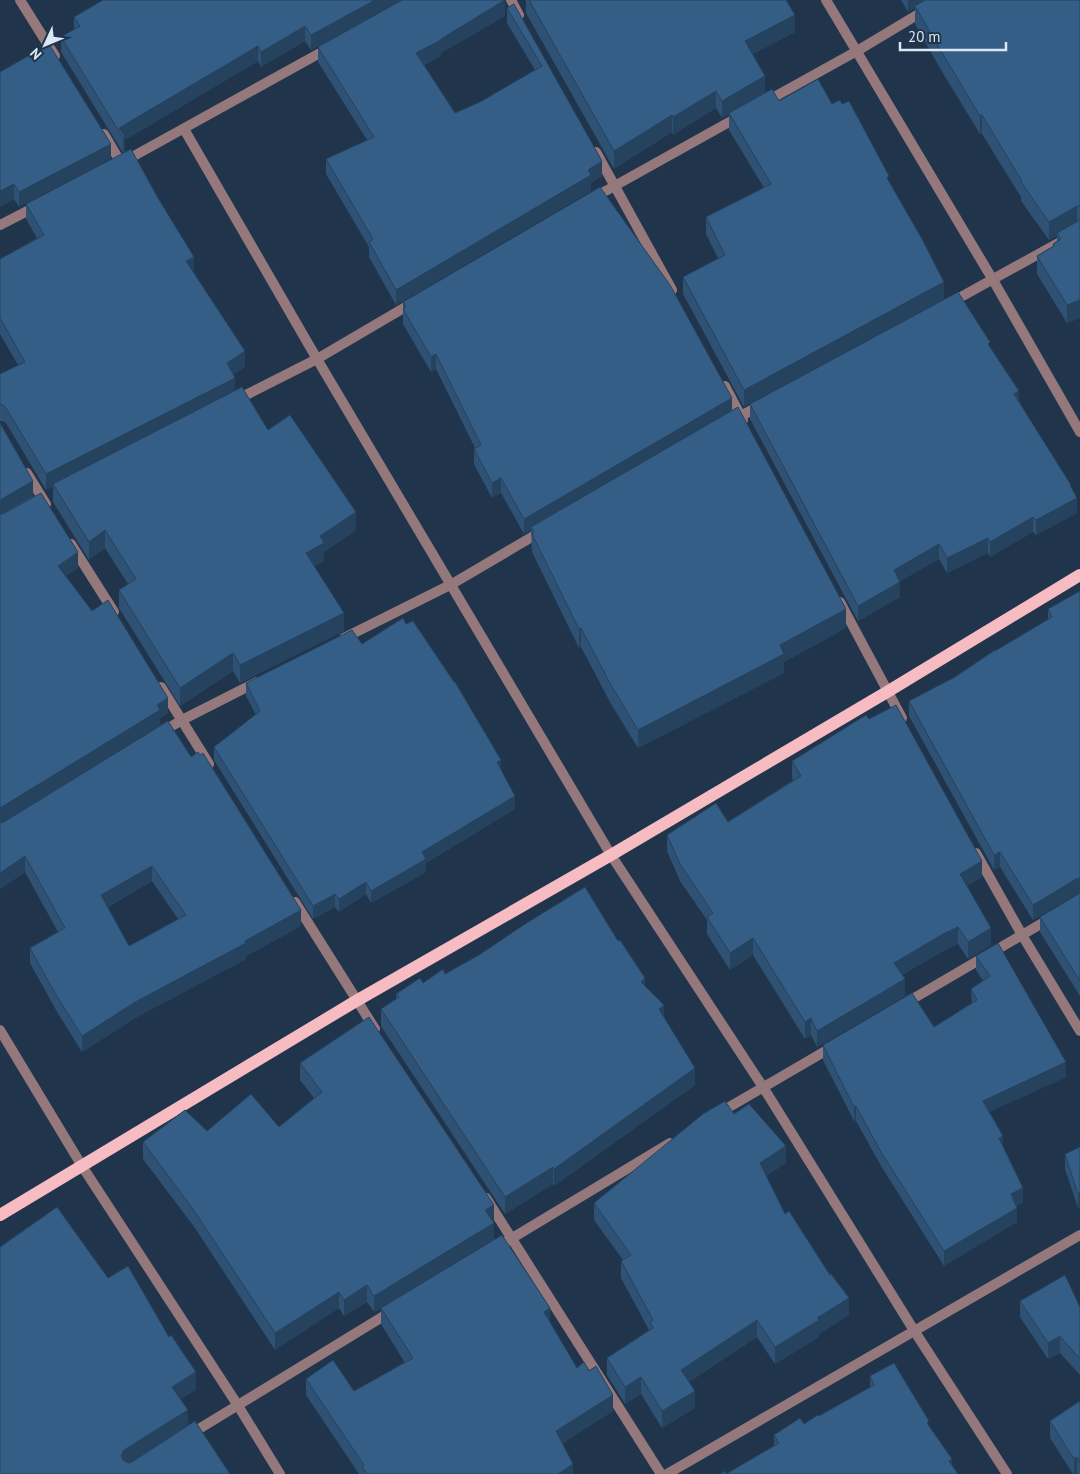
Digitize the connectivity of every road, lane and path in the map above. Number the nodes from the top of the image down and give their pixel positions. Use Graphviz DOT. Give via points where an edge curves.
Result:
graph roads {
  1 [pos="20,0"];
  2 [pos="511,0"];
  3 [pos="826,0"];
  4 [pos="942,0"];
  5 [pos="525,25"];
  6 [pos="338,43"];
  7 [pos="857,51"];
  8 [pos="60,65"];
  9 [pos="96,122"];
  10 [pos="184,129"];
  11 [pos="591,143"];
  12 [pos="615,185"];
  13 [pos="43,203"];
  14 [pos="581,205"];
  15 [pos="0,225"];
  16 [pos="1080,231"];
  17 [pos="992,280"];
  18 [pos="676,296"];
  19 [pos="419,299"];
  20 [pos="940,308"];
  21 [pos="317,358"];
  22 [pos="718,373"];
  23 [pos="767,402"];
  24 [pos="228,404"];
  25 [pos="741,416"];
  26 [pos="724,426"];
  27 [pos="1080,432"];
  28 [pos="750,433"];
  29 [pos="24,467"];
  30 [pos="53,515"];
  31 [pos="554,524"];
  32 [pos="63,532"];
  33 [pos="1080,575"];
  34 [pos="452,584"];
  35 [pos="837,597"];
  36 [pos="120,622"];
  37 [pos="338,641"];
  38 [pos="269,676"];
  39 [pos="156,679"];
  40 [pos="887,692"];
  41 [pos="182,720"];
  42 [pos="907,726"];
  43 [pos="149,740"];
  44 [pos="212,769"];
  45 [pos="969,840"];
  46 [pos="611,855"];
  47 [pos="290,893"];
  48 [pos="1063,910"];
  49 [pos="1022,935"];
  50 [pos="356,1001"];
  51 [pos="896,1009"];
  52 [pos="0,1030"];
  53 [pos="1080,1031"];
  54 [pos="846,1038"];
  55 [pos="383,1042"];
  56 [pos="763,1087"];
  57 [pos="713,1117"];
  58 [pos="680,1137"];
  59 [pos="82,1166"];
  60 [pos="480,1189"];
  61 [pos="0,1215"];
  62 [pos="1080,1235"];
  63 [pos="513,1238"];
  64 [pos="488,1253"];
  65 [pos="404,1303"];
  66 [pos="915,1332"];
  67 [pos="237,1404"];
  68 [pos="178,1442"];
  69 [pos="280,1474"];
  70 [pos="661,1474"];
  71 [pos="667,1474"];
  72 [pos="1007,1474"];
  1 -- 8 [label="street"];
  2 -- 5 [label="street"];
  3 -- 7 [label="street"];
  4 -- 7 [label="street"];
  6 -- 10 [label="street"];
  7 -- 12 [label="street"];
  7 -- 17 [label="street"];
  9 -- 10 [label="street" via="117,165"];
  10 -- 21 [label="street"];
  11 -- 12 [label="street"];
  12 -- 14 [label="street"];
  12 -- 18 [label="street"];
  13 -- 15 [label="street"];
  16 -- 17 [label="street"];
  17 -- 20 [label="street"];
  17 -- 27 [label="street"];
  19 -- 21 [label="street"];
  21 -- 24 [label="street"];
  21 -- 34 [label="street"];
  22 -- 25 [label="street"];
  23 -- 25 [label="street"];
  25 -- 26 [label="street"];
  25 -- 28 [label="street"];
  29 -- 30 [label="street"];
  31 -- 34 [label="street"];
  32 -- 36 [label="street"];
  33 -- 40 [label="main road"];
  34 -- 37 [label="street"];
  34 -- 46 [label="street"];
  35 -- 40 [label="street"];
  38 -- 41 [label="street"];
  39 -- 41 [label="street"];
  40 -- 42 [label="street"];
  40 -- 46 [label="main road"];
  41 -- 43 [label="street"];
  41 -- 44 [label="street"];
  45 -- 49 [label="street"];
  46 -- 50 [label="main road"];
  46 -- 56 [label="street"];
  47 -- 50 [label="street"];
  48 -- 49 [label="street"];
  49 -- 51 [label="street"];
  49 -- 53 [label="street"];
  50 -- 55 [label="street"];
  50 -- 59 [label="main road"];
  52 -- 59 [label="street"];
  54 -- 56 [label="street"];
  56 -- 57 [label="street"];
  56 -- 66 [label="street"];
  58 -- 63 [label="street"];
  59 -- 61 [label="main road"];
  59 -- 67 [label="street"];
  60 -- 63 [label="street"];
  62 -- 66 [label="street"];
  63 -- 64 [label="street"];
  63 -- 70 [label="street"];
  65 -- 67 [label="street"];
  66 -- 71 [label="street"];
  66 -- 72 [label="street"];
  67 -- 68 [label="street"];
  67 -- 69 [label="street"];
}
